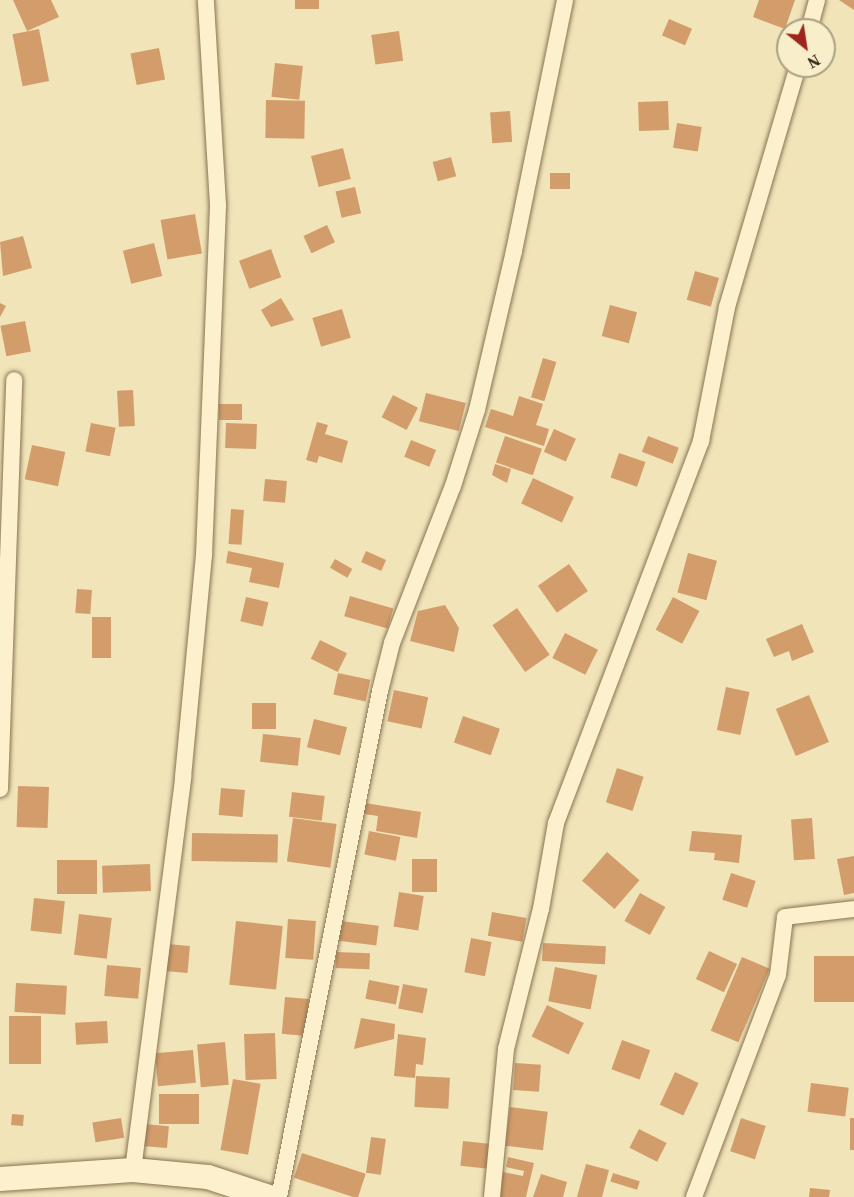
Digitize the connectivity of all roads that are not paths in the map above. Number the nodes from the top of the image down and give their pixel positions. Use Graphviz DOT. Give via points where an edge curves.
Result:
graph roads {
  1 [pos="206,0"];
  2 [pos="565,0"];
  3 [pos="818,0"];
  4 [pos="813,18"];
  5 [pos="794,78"];
  6 [pos="14,380"];
  7 [pos="0,789"];
  8 [pos="854,909"];
  9 [pos="133,1170"];
  10 [pos="0,1179"];
  11 [pos="269,1197"];
  12 [pos="279,1197"];
  13 [pos="492,1197"];
  14 [pos="694,1197"];
  1 -- 9 [label="street" via="218,205 204,555 183,777"];
  2 -- 12 [label="street" via="477,410 453,486 392,643 380,691"];
  3 -- 4 [label="street"];
  5 -- 13 [label="street" via="727,308 700,441 556,823 541,909 506,1050"];
  6 -- 7 [label="street"];
  8 -- 14 [label="street" via="785,917 778,975"];
  9 -- 10 [label="main road"];
  9 -- 11 [label="main road" via="208,1177"];
}
